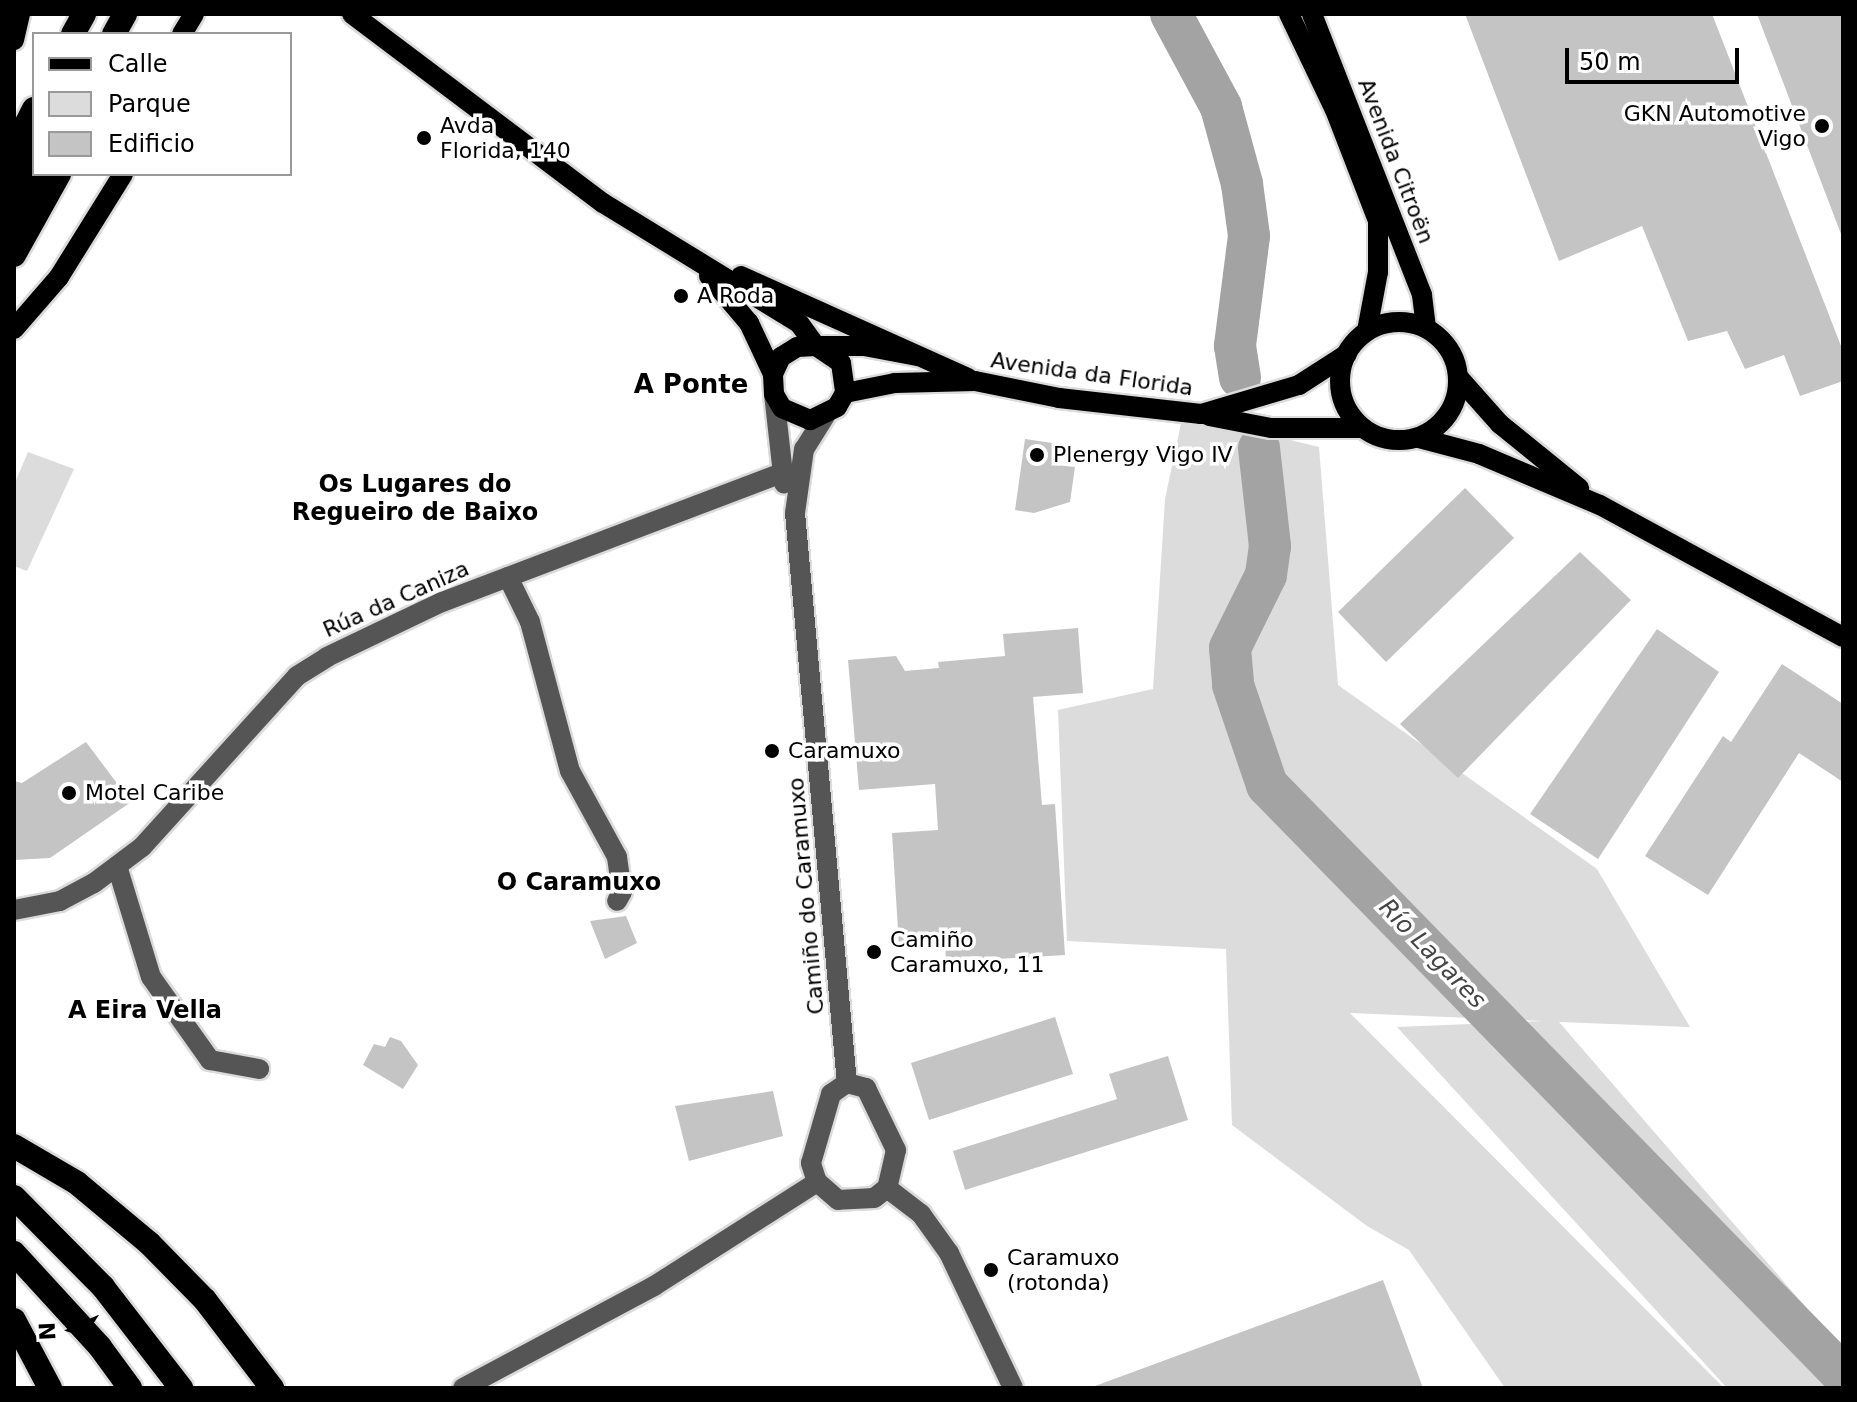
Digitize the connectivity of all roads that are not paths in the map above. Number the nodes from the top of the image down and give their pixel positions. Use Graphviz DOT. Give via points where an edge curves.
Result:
graph roads {
  1 [pos="20,14"];
  2 [pos="84,14"];
  3 [pos="125,14"];
  4 [pos="194,14"];
  5 [pos="352,14"];
  6 [pos="1289,14"];
  7 [pos="1312,14"];
  8 [pos="74,32"];
  9 [pos="115,32"];
  10 [pos="183,32"];
  11 [pos="14,40"];
  12 [pos="32,113"];
  13 [pos="14,148"];
  14 [pos="32,149"];
  15 [pos="38,176"];
  16 [pos="58,176"];
  17 [pos="122,176"];
  18 [pos="14,184"];
  19 [pos="14,219"];
  20 [pos="14,255"];
  21 [pos="696,261"];
  22 [pos="1426,328"];
  23 [pos="14,329"];
  24 [pos="1367,331"];
  25 [pos="816,346"];
  26 [pos="1347,354"];
  27 [pos="917,356"];
  28 [pos="1459,378"];
  29 [pos="975,381"];
  30 [pos="774,384"];
  31 [pos="845,393"];
  32 [pos="1201,414"];
  33 [pos="825,416"];
  34 [pos="1362,428"];
  35 [pos="1419,438"];
  36 [pos="781,473"];
  37 [pos="1600,505"];
  38 [pos="795,513"];
  39 [pos="508,577"];
  40 [pos="1843,637"];
  41 [pos="117,866"];
  42 [pos="617,901"];
  43 [pos="14,910"];
  44 [pos="259,1069"];
  45 [pos="847,1083"];
  46 [pos="14,1146"];
  47 [pos="817,1182"];
  48 [pos="887,1188"];
  49 [pos="14,1197"];
  50 [pos="14,1253"];
  51 [pos="14,1320"];
  52 [pos="50,1388"];
  53 [pos="130,1388"];
  54 [pos="181,1388"];
  55 [pos="272,1388"];
  56 [pos="463,1388"];
  57 [pos="1013,1388"];
  1 -- 11 [label="main road"];
  2 -- 8 [label="highway"];
  3 -- 9 [label="highway"];
  4 -- 10 [label="main road"];
  5 -- 21 [label="main road, Avenida da Florida" via="603,203"];
  6 -- 24 [label="main road" via="1335,110 1378,221 1378,272"];
  7 -- 22 [label="main road, Avenida Citroën" via="1422,295"];
  12 -- 13 [label="highway"];
  14 -- 18 [label="highway"];
  15 -- 19 [label="highway"];
  16 -- 20 [label="highway"];
  17 -- 23 [label="main road" via="67,266"];
  21 -- 25 [label="main road, Avenida da Florida" via="799,323"];
  21 -- 27 [label="main road, Avenida da Florida"];
  21 -- 30 [label="main road, Avenida da Florida" via="749,323"];
  22 -- 24 [label="main road" via="1386,323"];
  22 -- 28 [label="main road" via="1454,358"];
  24 -- 26 [label="main road"];
  25 -- 27 [label="main road, Avenida da Florida" via="864,346"];
  25 -- 30 [label="main road" via="797,347 781,357"];
  25 -- 31 [label="main road" via="841,363"];
  26 -- 32 [label="main road, Avenida da Florida" via="1299,385"];
  26 -- 34 [label="main road" via="1341,394"];
  27 -- 29 [label="main road, Avenida da Florida"];
  28 -- 35 [label="main road" via="1448,415"];
  28 -- 37 [label="main road" via="1500,424"];
  29 -- 31 [label="main road, Avenida da Florida" via="895,383"];
  29 -- 32 [label="main road, Avenida da Florida" via="1059,398"];
  30 -- 33 [label="main road" via="794,417"];
  30 -- 36 [label="street, Camiño do Caramuxo"];
  31 -- 33 [label="main road"];
  32 -- 34 [label="main road, Avenida da Florida" via="1271,428"];
  33 -- 38 [label="street, Camiño do Caramuxo" via="804,449"];
  34 -- 35 [label="main road" via="1393,441"];
  35 -- 37 [label="main road" via="1479,454"];
  36 -- 38 [label="street, Camiño do Caramuxo"];
  36 -- 39 [label="street, Rúa da Caniza"];
  37 -- 40 [label="main road"];
  38 -- 45 [label="street, Camiño do Caramuxo"];
  39 -- 41 [label="street, Rúa da Caniza" via="373,632 297,676 142,847"];
  39 -- 42 [label="street" via="530,622 570,771 617,857 622,892"];
  41 -- 43 [label="street, Rúa da Caniza" via="60,901"];
  41 -- 44 [label="street" via="151,977 210,1060"];
  45 -- 47 [label="street" via="831,1094 814,1142 811,1163"];
  45 -- 48 [label="street" via="866,1088 888,1127 896,1150"];
  46 -- 55 [label="highway" via="77,1183 158,1252 205,1300"];
  47 -- 48 [label="street" via="838,1200 874,1198"];
  47 -- 56 [label="street" via="654,1286"];
  48 -- 57 [label="street" via="921,1214 949,1253"];
  49 -- 54 [label="highway" via="103,1287"];
  50 -- 53 [label="highway"];
  51 -- 52 [label="highway"];
}
